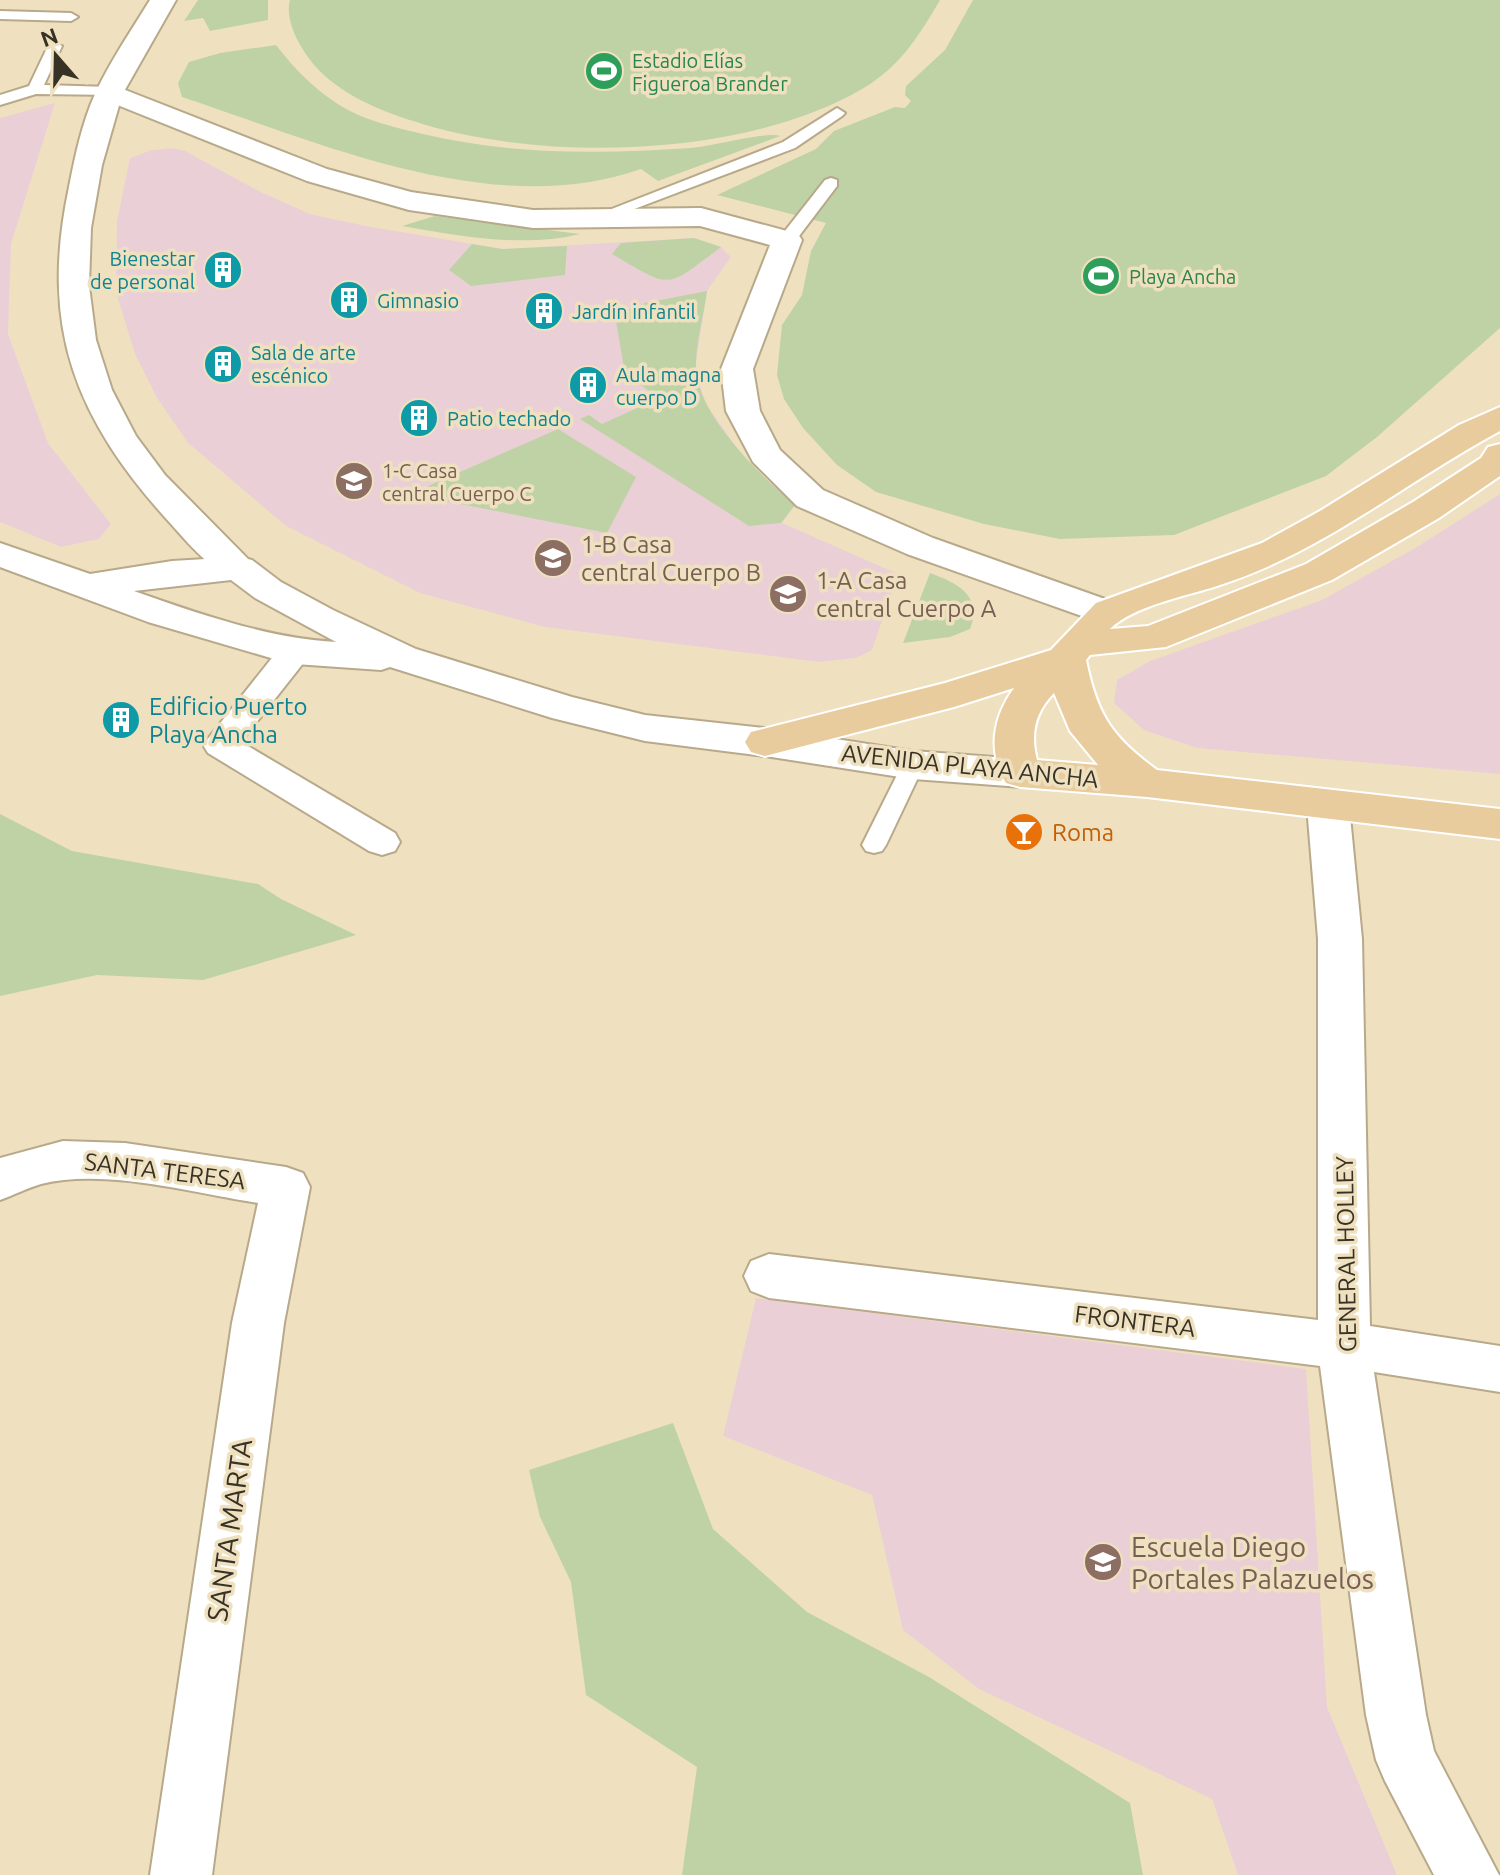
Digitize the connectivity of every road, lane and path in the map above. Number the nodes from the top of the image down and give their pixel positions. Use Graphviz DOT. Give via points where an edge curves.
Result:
graph roads {
  1 [pos="163,0"];
  2 [pos="0,15"];
  3 [pos="71,17"];
  4 [pos="55,46"];
  5 [pos="35,89"];
  6 [pos="110,92"];
  7 [pos="0,100"];
  8 [pos="837,113"];
  9 [pos="831,183"];
  10 [pos="594,219"];
  11 [pos="787,240"];
  12 [pos="1500,417"];
  13 [pos="1500,454"];
  14 [pos="200,536"];
  15 [pos="0,554"];
  16 [pos="172,573"];
  17 [pos="254,579"];
  18 [pos="85,587"];
  19 [pos="1106,612"];
  20 [pos="161,614"];
  21 [pos="1072,651"];
  22 [pos="295,652"];
  23 [pos="402,658"];
  24 [pos="765,742"];
  25 [pos="913,765"];
  26 [pos="1020,773"];
  27 [pos="1147,783"];
  28 [pos="1328,806"];
  29 [pos="1500,824"];
  30 [pos="382,842"];
  31 [pos="874,845"];
  32 [pos="0,1180"];
  33 [pos="286,1187"];
  34 [pos="769,1276"];
  35 [pos="1344,1347"];
  36 [pos="1500,1369"];
  37 [pos="181,1875"];
  38 [pos="1468,1875"];
  1 -- 6 [label="street"];
  2 -- 3 [label="lane"];
  4 -- 5 [label="lane"];
  5 -- 6 [label="lane"];
  5 -- 7 [label="lane"];
  6 -- 10 [label="street" via="317,175 409,201 533,219"];
  6 -- 14 [label="street" via="79,197 71,245 72,307 89,378 113,430"];
  8 -- 10 [label="lane" via="789,145"];
  9 -- 11 [label="lane"];
  10 -- 11 [label="street" via="701,217"];
  11 -- 19 [label="street" via="737,369 743,411 765,455 810,498 920,546"];
  12 -- 19 [label="main road" via="1274,552"];
  13 -- 21 [label="main road" via="1495,464 1426,510 1319,572 1153,638"];
  14 -- 16 [label="street"];
  14 -- 17 [label="street"];
  15 -- 18 [label="street"];
  16 -- 17 [label="street"];
  16 -- 18 [label="street"];
  17 -- 20 [label="street"];
  17 -- 23 [label="street"];
  18 -- 20 [label="street"];
  19 -- 21 [label="main road"];
  20 -- 22 [label="street"];
  21 -- 24 [label="main road" via="954,694"];
  21 -- 26 [label="main road" via="1031,690 1012,728 1011,748"];
  21 -- 27 [label="main road" via="1072,697 1089,733"];
  22 -- 23 [label="street"];
  22 -- 30 [label="street" via="220,745"];
  23 -- 24 [label="street, AVENIDA PLAYA ANCHA" via="645,728"];
  24 -- 25 [label="street, AVENIDA PLAYA ANCHA"];
  25 -- 26 [label="street, AVENIDA PLAYA ANCHA"];
  25 -- 31 [label="lane"];
  26 -- 27 [label="main road, AVENIDA PLAYA ANCHA"];
  27 -- 28 [label="main road, AVENIDA PLAYA ANCHA"];
  28 -- 29 [label="main road, AVENIDA PLAYA ANCHA"];
  28 -- 35 [label="street, GENERAL HOLLEY" via="1340,939"];
  32 -- 33 [label="street, SANTA TERESA" via="25,1167 95,1158"];
  33 -- 37 [label="street, SANTA MARTA" via="258,1323"];
  34 -- 35 [label="street, FRONTERA"];
  35 -- 36 [label="street, FRONTERA"];
  35 -- 38 [label="street, GENERAL HOLLEY" via="1406,1760"];
}
